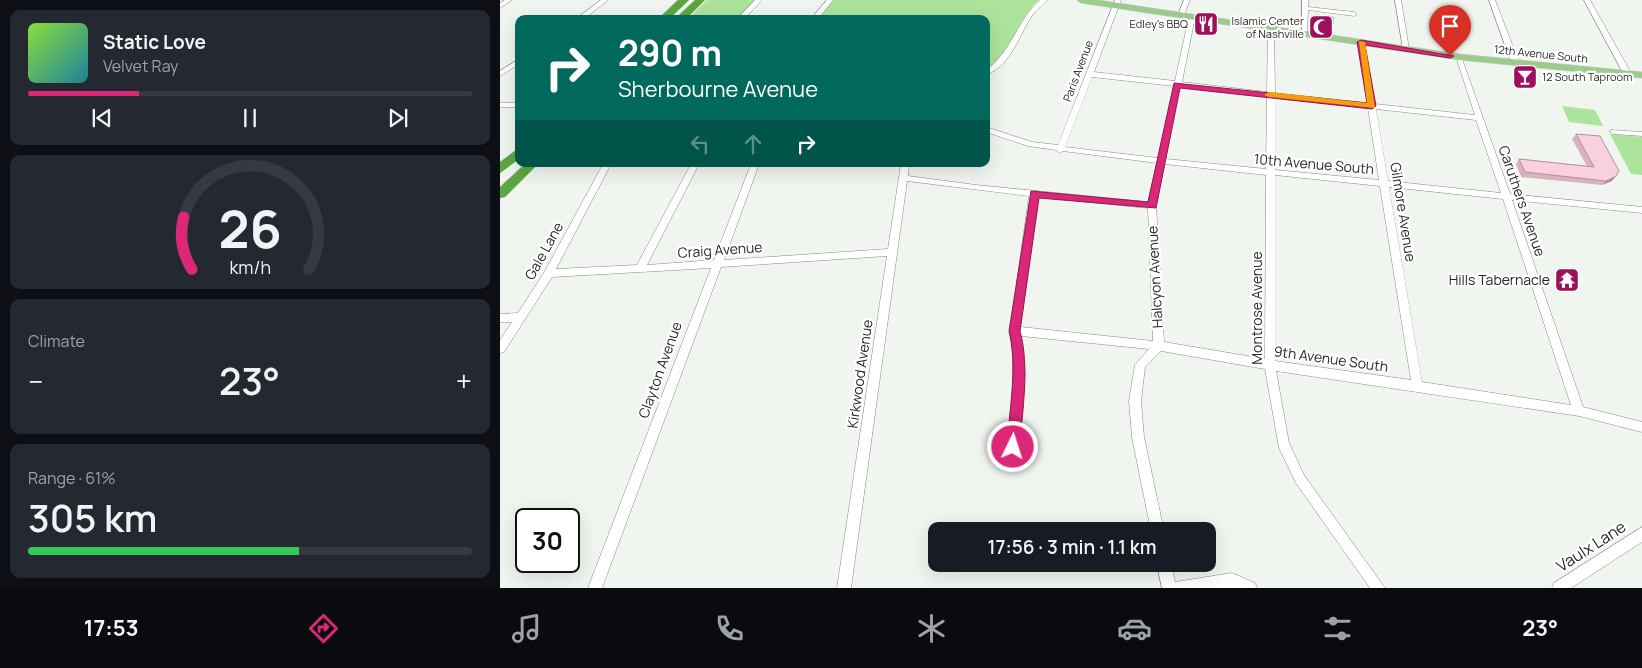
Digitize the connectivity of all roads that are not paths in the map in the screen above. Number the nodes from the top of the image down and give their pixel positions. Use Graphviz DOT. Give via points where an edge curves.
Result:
graph roads {
  1 [pos="509,0"];
  2 [pos="605,0"];
  3 [pos="684,0"];
  4 [pos="700,0"];
  5 [pos="758,0"];
  6 [pos="830,0"];
  7 [pos="1044,0"];
  8 [pos="1081,0"];
  9 [pos="1187,0"];
  10 [pos="1304,0"];
  11 [pos="1398,0"];
  12 [pos="1492,0"];
  13 [pos="1587,0"];
  14 [pos="1116,3"];
  15 [pos="500,6"];
  16 [pos="1304,8"];
  17 [pos="1354,14"];
  18 [pos="584,15"];
  19 [pos="667,15"];
  20 [pos="684,15"];
  21 [pos="744,15"];
  22 [pos="817,15"];
  23 [pos="1181,15"];
  24 [pos="1192,17"];
  25 [pos="1271,29"];
  26 [pos="1304,34"];
  27 [pos="1361,42"];
  28 [pos="1406,49"];
  29 [pos="1459,57"];
  30 [pos="1515,62"];
  31 [pos="515,64"];
  32 [pos="990,70"];
  33 [pos="1627,73"];
  34 [pos="500,74"];
  35 [pos="1089,74"];
  36 [pos="1642,75"];
  37 [pos="1177,85"];
  38 [pos="1270,95"];
  39 [pos="515,104"];
  40 [pos="500,105"];
  41 [pos="1372,106"];
  42 [pos="1479,118"];
  43 [pos="990,131"];
  44 [pos="1614,132"];
  45 [pos="1642,134"];
  46 [pos="1060,150"];
  47 [pos="515,156"];
  48 [pos="1160,162"];
  49 [pos="529,167"];
  50 [pos="605,167"];
  51 [pos="693,167"];
  52 [pos="754,167"];
  53 [pos="905,167"];
  54 [pos="500,169"];
  55 [pos="1271,173"];
  56 [pos="903,178"];
  57 [pos="1385,184"];
  58 [pos="500,194"];
  59 [pos="1034,194"];
  60 [pos="1506,195"];
  61 [pos="1152,206"];
  62 [pos="1642,210"];
  63 [pos="893,252"];
  64 [pos="716,264"];
  65 [pos="640,269"];
  66 [pos="549,273"];
  67 [pos="520,317"];
  68 [pos="500,318"];
  69 [pos="1014,331"];
  70 [pos="1159,346"];
  71 [pos="500,349"];
  72 [pos="1270,365"];
  73 [pos="1417,386"];
  74 [pos="1579,411"];
  75 [pos="1642,427"];
  76 [pos="1013,447"];
  77 [pos="1156,522"];
  78 [pos="1642,534"];
  79 [pos="1166,572"];
  80 [pos="595,588"];
  81 [pos="844,588"];
  82 [pos="1169,588"];
  83 [pos="1178,588"];
  84 [pos="1250,588"];
  85 [pos="1378,588"];
  86 [pos="1559,588"];
  1 -- 15 [label="street"];
  2 -- 18 [label="street"];
  3 -- 19 [label="highway"];
  4 -- 20 [label="highway"];
  5 -- 21 [label="street"];
  6 -- 22 [label="street"];
  7 -- 32 [label="street" via="1034,8 1006,57"];
  8 -- 14 [label="main road, 12th Avenue South"];
  9 -- 23 [label="street"];
  10 -- 16 [label="street"];
  11 -- 28 [label="street"];
  12 -- 30 [label="street"];
  13 -- 33 [label="street"];
  14 -- 23 [label="main road, 12th Avenue South"];
  14 -- 35 [label="street, Paris Avenue"];
  16 -- 17 [label="street"];
  16 -- 26 [label="street"];
  23 -- 24 [label="main road, 12th Avenue South"];
  24 -- 25 [label="main road, 12th Avenue South"];
  24 -- 37 [label="street, Halcyon Avenue"];
  25 -- 26 [label="main road, 12th Avenue South"];
  25 -- 38 [label="street, Montrose Avenue"];
  26 -- 27 [label="main road, 12th Avenue South"];
  27 -- 28 [label="main road, 12th Avenue South"];
  27 -- 41 [label="street, Gilmore Avenue"];
  28 -- 29 [label="main road, 12th Avenue South"];
  29 -- 30 [label="main road, 12th Avenue South"];
  29 -- 42 [label="street, Caruthers Avenue"];
  30 -- 33 [label="main road, 12th Avenue South"];
  31 -- 34 [label="street"];
  33 -- 36 [label="main road, 12th Avenue South"];
  35 -- 37 [label="street"];
  35 -- 46 [label="street, Paris Avenue"];
  37 -- 38 [label="street"];
  37 -- 48 [label="street, Halcyon Avenue"];
  38 -- 41 [label="street"];
  38 -- 55 [label="street, Montrose Avenue"];
  39 -- 40 [label="street"];
  41 -- 42 [label="street"];
  41 -- 57 [label="street, Gilmore Avenue"];
  42 -- 60 [label="street, Caruthers Avenue"];
  43 -- 46 [label="street, 10th Avenue South"];
  44 -- 45 [label="street"];
  46 -- 48 [label="street, 10th Avenue South"];
  47 -- 54 [label="highway"];
  48 -- 55 [label="street, 10th Avenue South"];
  48 -- 61 [label="street, Halcyon Avenue"];
  49 -- 58 [label="highway"];
  50 -- 66 [label="street, Gale Lane"];
  51 -- 65 [label="street"];
  52 -- 64 [label="street, Clayton Avenue"];
  53 -- 56 [label="street, Kirkwood Avenue"];
  55 -- 57 [label="street, 10th Avenue South"];
  55 -- 72 [label="street, Montrose Avenue"];
  56 -- 59 [label="street"];
  56 -- 63 [label="street, Kirkwood Avenue"];
  57 -- 60 [label="street, 10th Avenue South"];
  57 -- 73 [label="street, Gilmore Avenue"];
  59 -- 61 [label="street"];
  59 -- 69 [label="street"];
  60 -- 62 [label="street, 10th Avenue South"];
  60 -- 74 [label="street, Caruthers Avenue"];
  61 -- 70 [label="street, Halcyon Avenue"];
  63 -- 64 [label="street, Craig Avenue"];
  63 -- 81 [label="street, Kirkwood Avenue"];
  64 -- 65 [label="street, Craig Avenue"];
  64 -- 80 [label="street, Clayton Avenue"];
  65 -- 66 [label="street, Craig Avenue"];
  66 -- 67 [label="street, Gale Lane"];
  67 -- 68 [label="street"];
  67 -- 71 [label="street, Gale Lane"];
  69 -- 70 [label="street, 9th Avenue South"];
  69 -- 76 [label="street" via="1018,344 1018,369"];
  70 -- 72 [label="street, 9th Avenue South"];
  70 -- 77 [label="street, Halcyon Avenue" via="1140,365 1135,401 1138,438"];
  72 -- 73 [label="street, 9th Avenue South"];
  72 -- 85 [label="street, Montrose Avenue" via="1283,444 1300,479"];
  73 -- 74 [label="street, 9th Avenue South"];
  74 -- 75 [label="street, 9th Avenue South"];
  78 -- 86 [label="street, Vaulx Lane"];
  79 -- 82 [label="street"];
  83 -- 84 [label="street" via="1232,580"];
}
